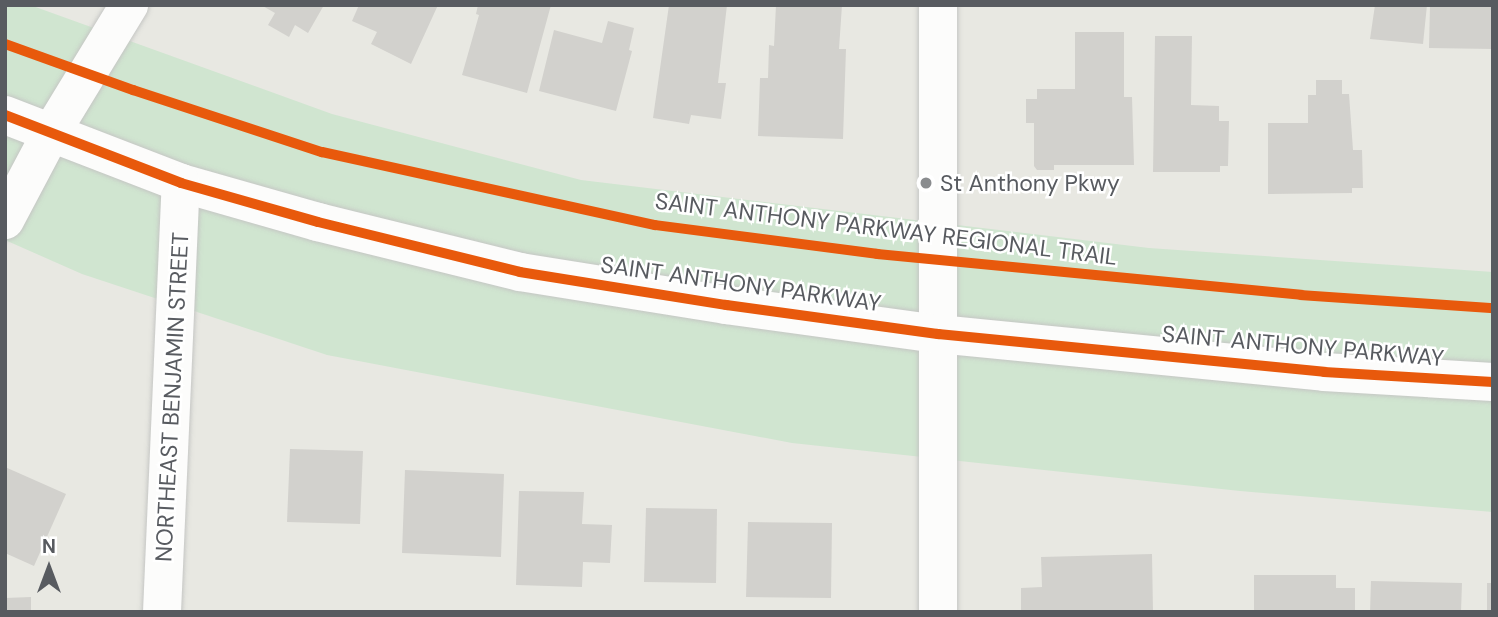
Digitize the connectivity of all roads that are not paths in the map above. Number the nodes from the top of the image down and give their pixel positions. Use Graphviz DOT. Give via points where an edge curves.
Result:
graph roads {
  1 [pos="129,5"];
  2 [pos="937,5"];
  3 [pos="5,115"];
  4 [pos="51,133"];
  5 [pos="181,183"];
  6 [pos="5,220"];
  7 [pos="937,334"];
  8 [pos="1493,382"];
  9 [pos="162,612"];
  10 [pos="937,612"];
  1 -- 4 [label="street"];
  2 -- 7 [label="street"];
  3 -- 4 [label="street, SAINT ANTHONY PARKWAY"];
  4 -- 5 [label="street, SAINT ANTHONY PARKWAY"];
  4 -- 6 [label="street"];
  5 -- 7 [label="street, SAINT ANTHONY PARKWAY" via="520,272"];
  5 -- 9 [label="street, NORTHEAST BENJAMIN STREET"];
  7 -- 8 [label="street, SAINT ANTHONY PARKWAY" via="1324,372"];
  7 -- 10 [label="street"];
}
